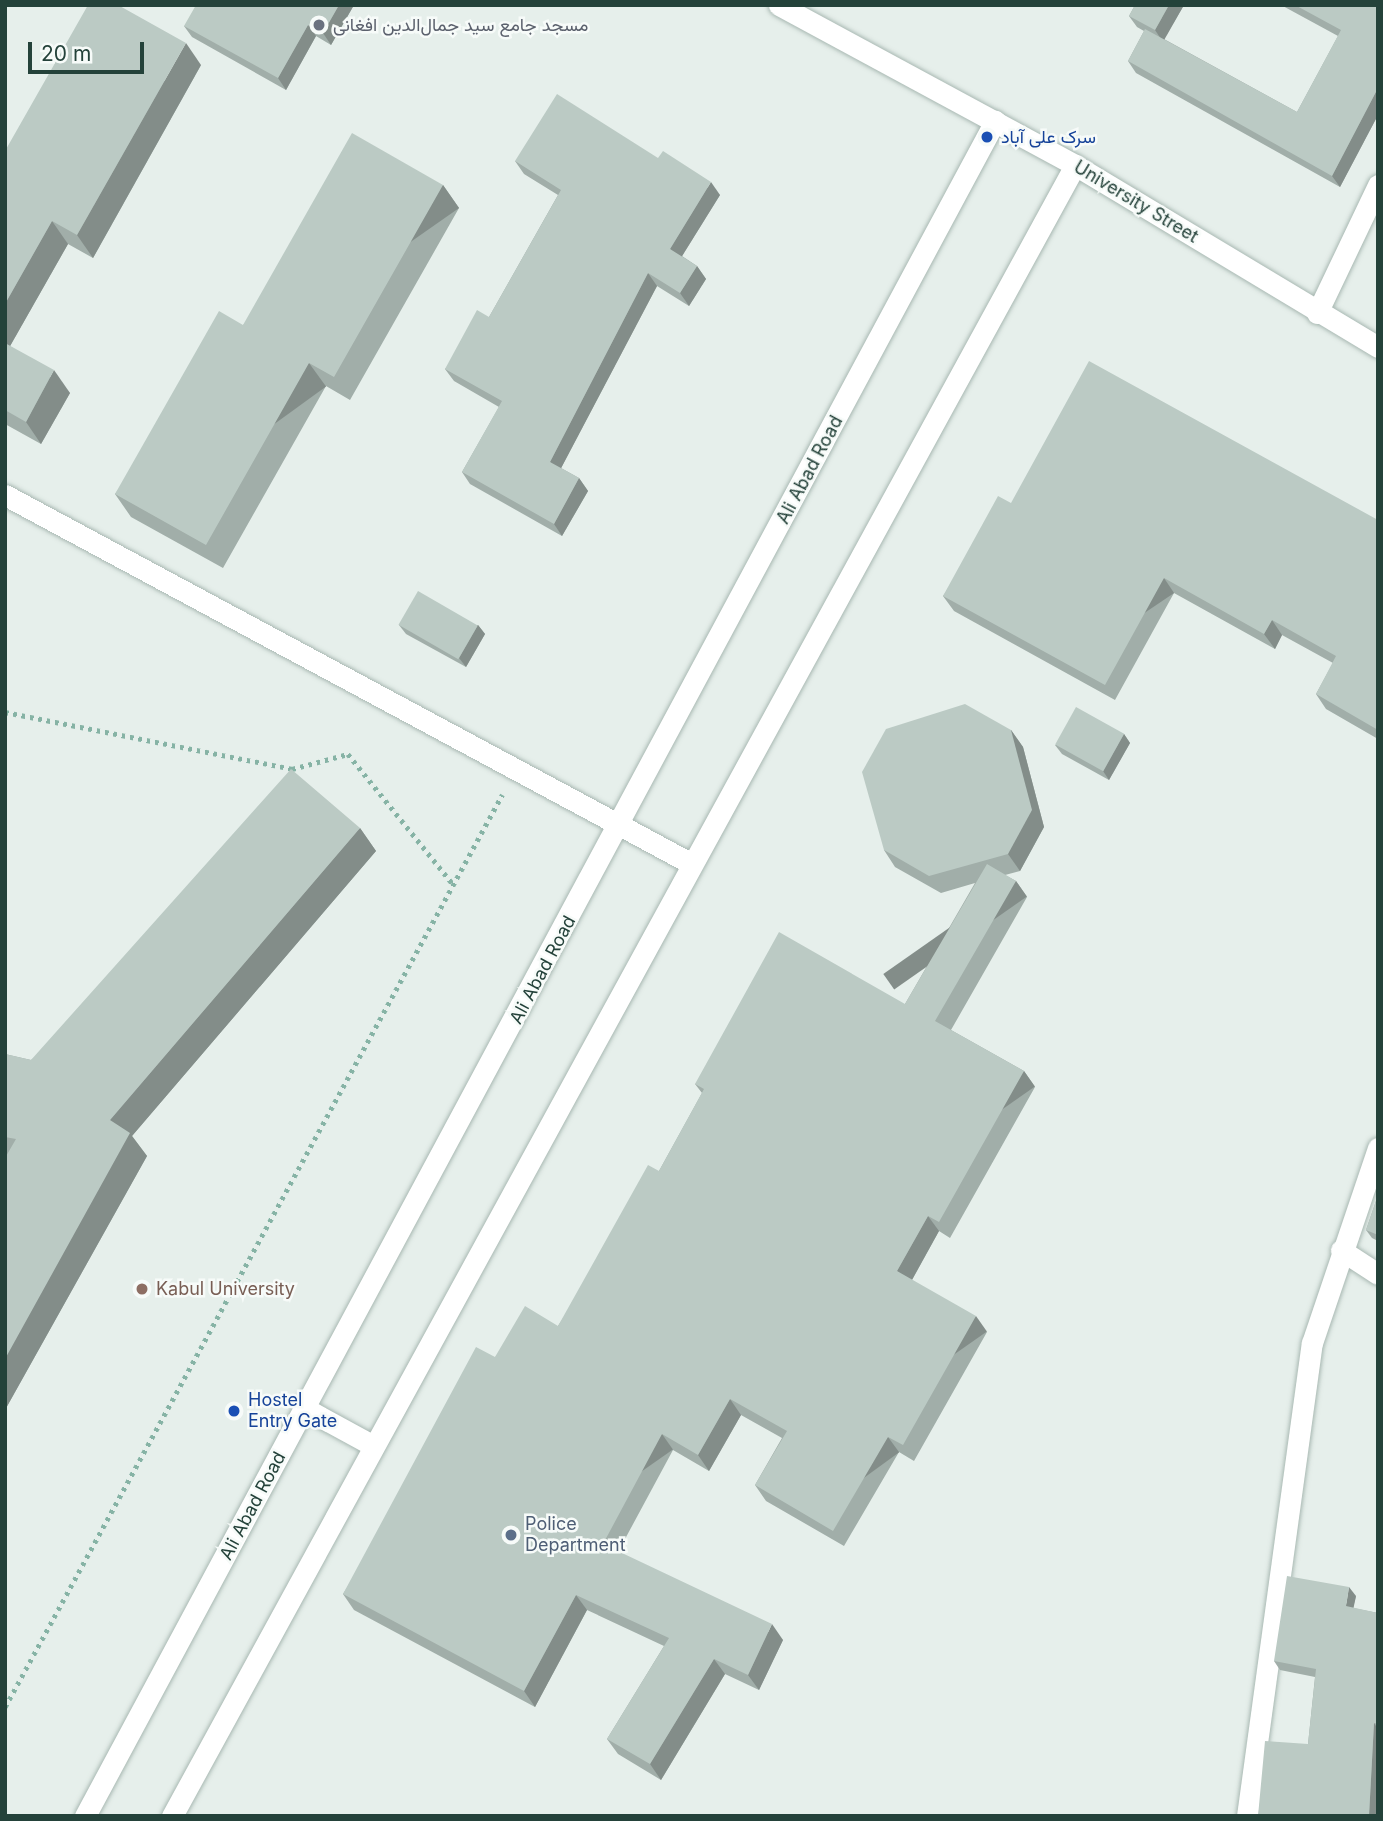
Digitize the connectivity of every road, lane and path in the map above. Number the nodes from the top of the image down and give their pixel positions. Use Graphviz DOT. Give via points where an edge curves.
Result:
graph roads {
  1 [pos="793,9"];
  2 [pos="995,121"];
  3 [pos="1075,165"];
  4 [pos="1378,185"];
  5 [pos="1317,313"];
  6 [pos="1378,346"];
  7 [pos="5,495"];
  8 [pos="5,712"];
  9 [pos="516,770"];
  10 [pos="621,826"];
  11 [pos="692,864"];
  12 [pos="453,884"];
  13 [pos="1378,1148"];
  14 [pos="1341,1250"];
  15 [pos="1378,1274"];
  16 [pos="306,1409"];
  17 [pos="374,1446"];
  18 [pos="5,1707"];
  19 [pos="85,1816"];
  20 [pos="172,1816"];
  21 [pos="1247,1816"];
  1 -- 2 [label="street, University Street"];
  2 -- 3 [label="street, University Street"];
  2 -- 10 [label="street, Ali Abad Road"];
  3 -- 5 [label="street, University Street"];
  3 -- 11 [label="street"];
  4 -- 5 [label="street"];
  5 -- 6 [label="street, University Street"];
  7 -- 9 [label="street"];
  8 -- 12 [label="path" via="292,769 348,754"];
  9 -- 10 [label="street"];
  9 -- 12 [label="path"];
  10 -- 11 [label="street"];
  10 -- 16 [label="street, Ali Abad Road"];
  11 -- 17 [label="street"];
  12 -- 18 [label="path"];
  13 -- 14 [label="street"];
  14 -- 15 [label="street"];
  14 -- 21 [label="street" via="1312,1343"];
  16 -- 17 [label="street"];
  16 -- 19 [label="street, Ali Abad Road"];
  17 -- 20 [label="street"];
}
